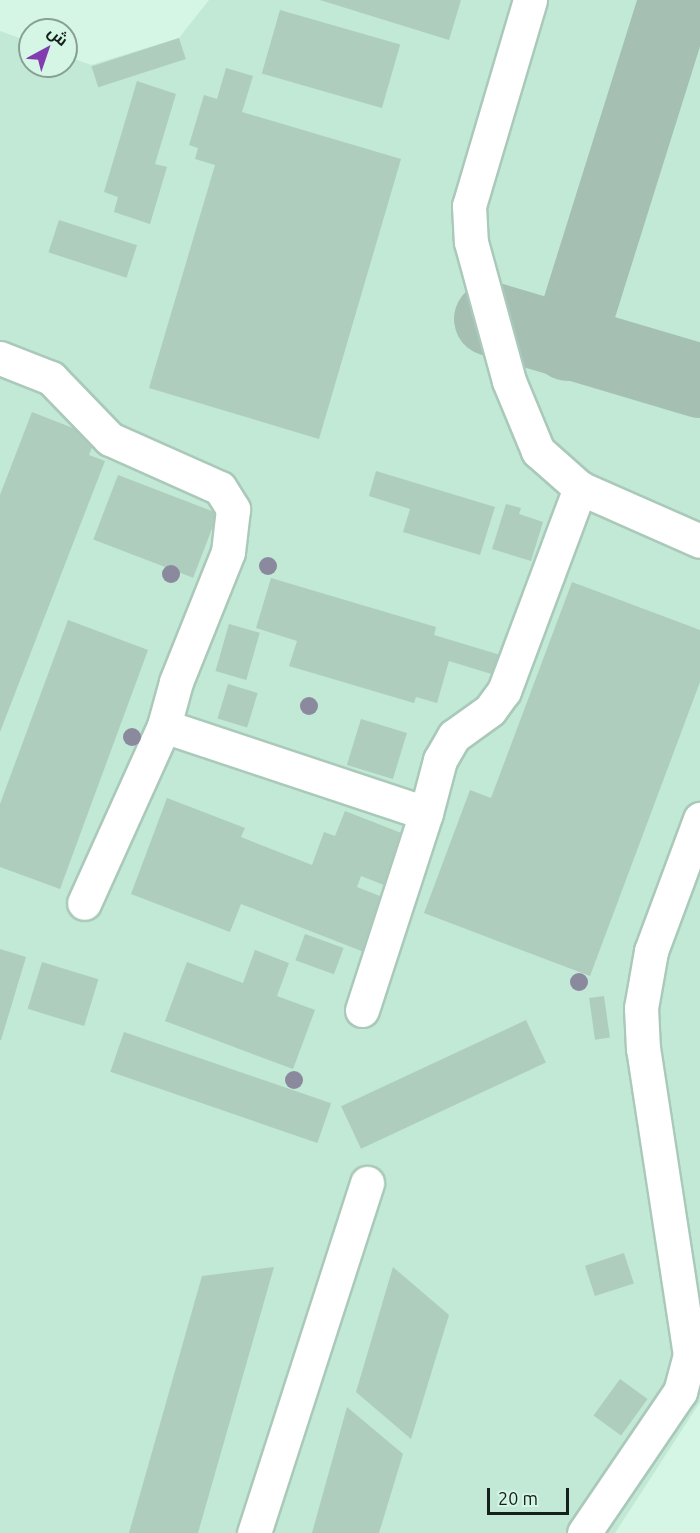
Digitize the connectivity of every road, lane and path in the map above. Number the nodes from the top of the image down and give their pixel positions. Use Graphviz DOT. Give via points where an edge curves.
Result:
graph roads {
  1 [pos="530,0"];
  2 [pos="0,358"];
  3 [pos="580,488"];
  4 [pos="700,541"];
  5 [pos="164,726"];
  6 [pos="426,813"];
  7 [pos="700,819"];
  8 [pos="84,903"];
  9 [pos="362,1010"];
  10 [pos="367,1183"];
  11 [pos="254,1533"];
  12 [pos="584,1533"];
  1 -- 3 [label="lane" via="470,206 471,242 525,425 538,451"];
  2 -- 5 [label="lane" via="40,372 64,387 110,440 220,488 230,501 233,517 228,552 176,682"];
  3 -- 4 [label="lane"];
  3 -- 6 [label="lane" via="504,692 490,710 466,725 446,747"];
  5 -- 6 [label="lane"];
  5 -- 8 [label="lane"];
  6 -- 9 [label="lane"];
  7 -- 12 [label="lane" via="653,943 642,1008 643,1049 690,1355 680,1392"];
  10 -- 11 [label="lane"];
}
